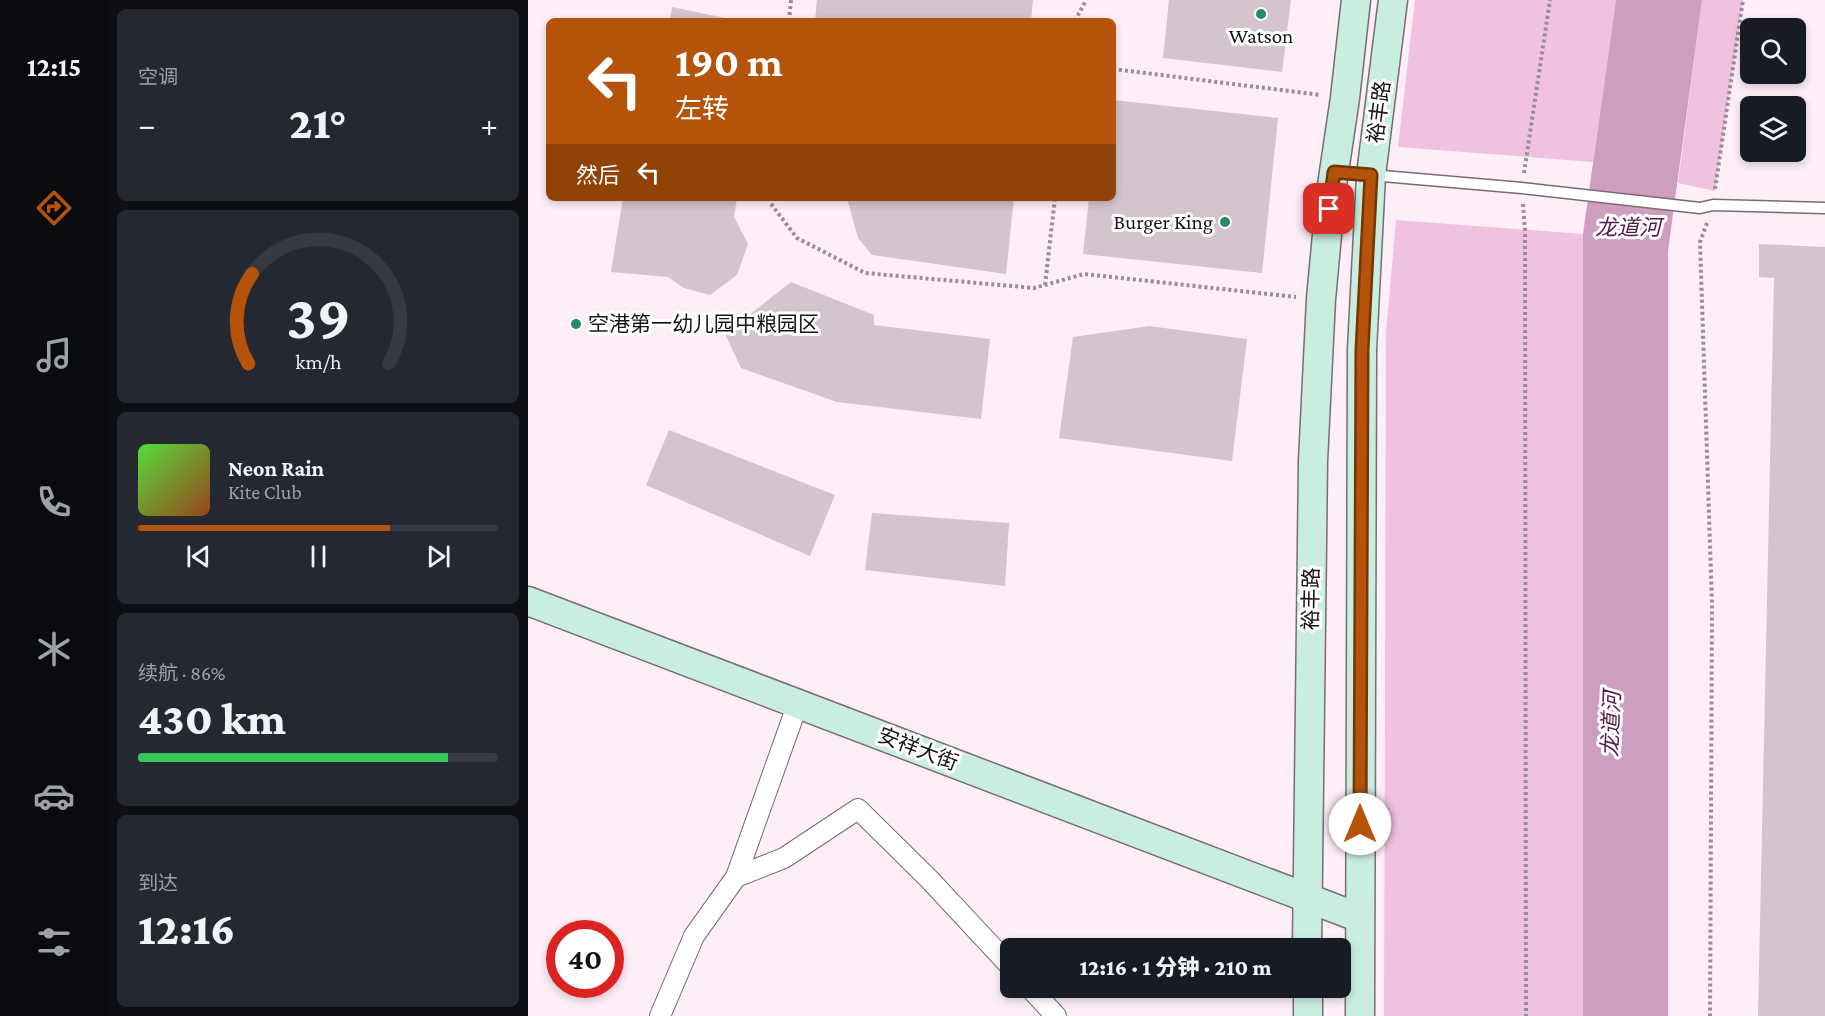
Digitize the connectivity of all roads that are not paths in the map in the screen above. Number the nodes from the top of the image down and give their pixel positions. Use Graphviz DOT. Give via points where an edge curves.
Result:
graph roads {
  1 [pos="1356,0"];
  2 [pos="1393,0"];
  3 [pos="1334,172"];
  4 [pos="1371,175"];
  5 [pos="1825,208"];
  6 [pos="528,601"];
  7 [pos="798,703"];
  8 [pos="736,877"];
  9 [pos="1307,898"];
  10 [pos="1360,918"];
  11 [pos="1307,938"];
  12 [pos="1000,955"];
  13 [pos="1039,998"];
  14 [pos="1308,998"];
  15 [pos="660,1016"];
  16 [pos="1056,1016"];
  17 [pos="1308,1016"];
  18 [pos="1360,1016"];
  1 -- 3 [label="street, 裕丰路"];
  2 -- 4 [label="street, 裕丰路"];
  3 -- 4 [label="lane"];
  3 -- 9 [label="street, 裕丰路" via="1321,299 1313,472"];
  4 -- 5 [label="lane" via="1700,208"];
  4 -- 10 [label="street, 裕丰路" via="1362,350"];
  6 -- 7 [label="street, 安祥大街"];
  7 -- 8 [label="street"];
  7 -- 9 [label="street, 安祥大街"];
  8 -- 12 [label="street" via="784,858 858,809"];
  8 -- 15 [label="street" via="693,936"];
  9 -- 10 [label="street, 安祥大街"];
  9 -- 11 [label="street, 裕丰路"];
  10 -- 18 [label="street, 裕丰路"];
  13 -- 16 [label="street"];
  14 -- 17 [label="street"];
}
